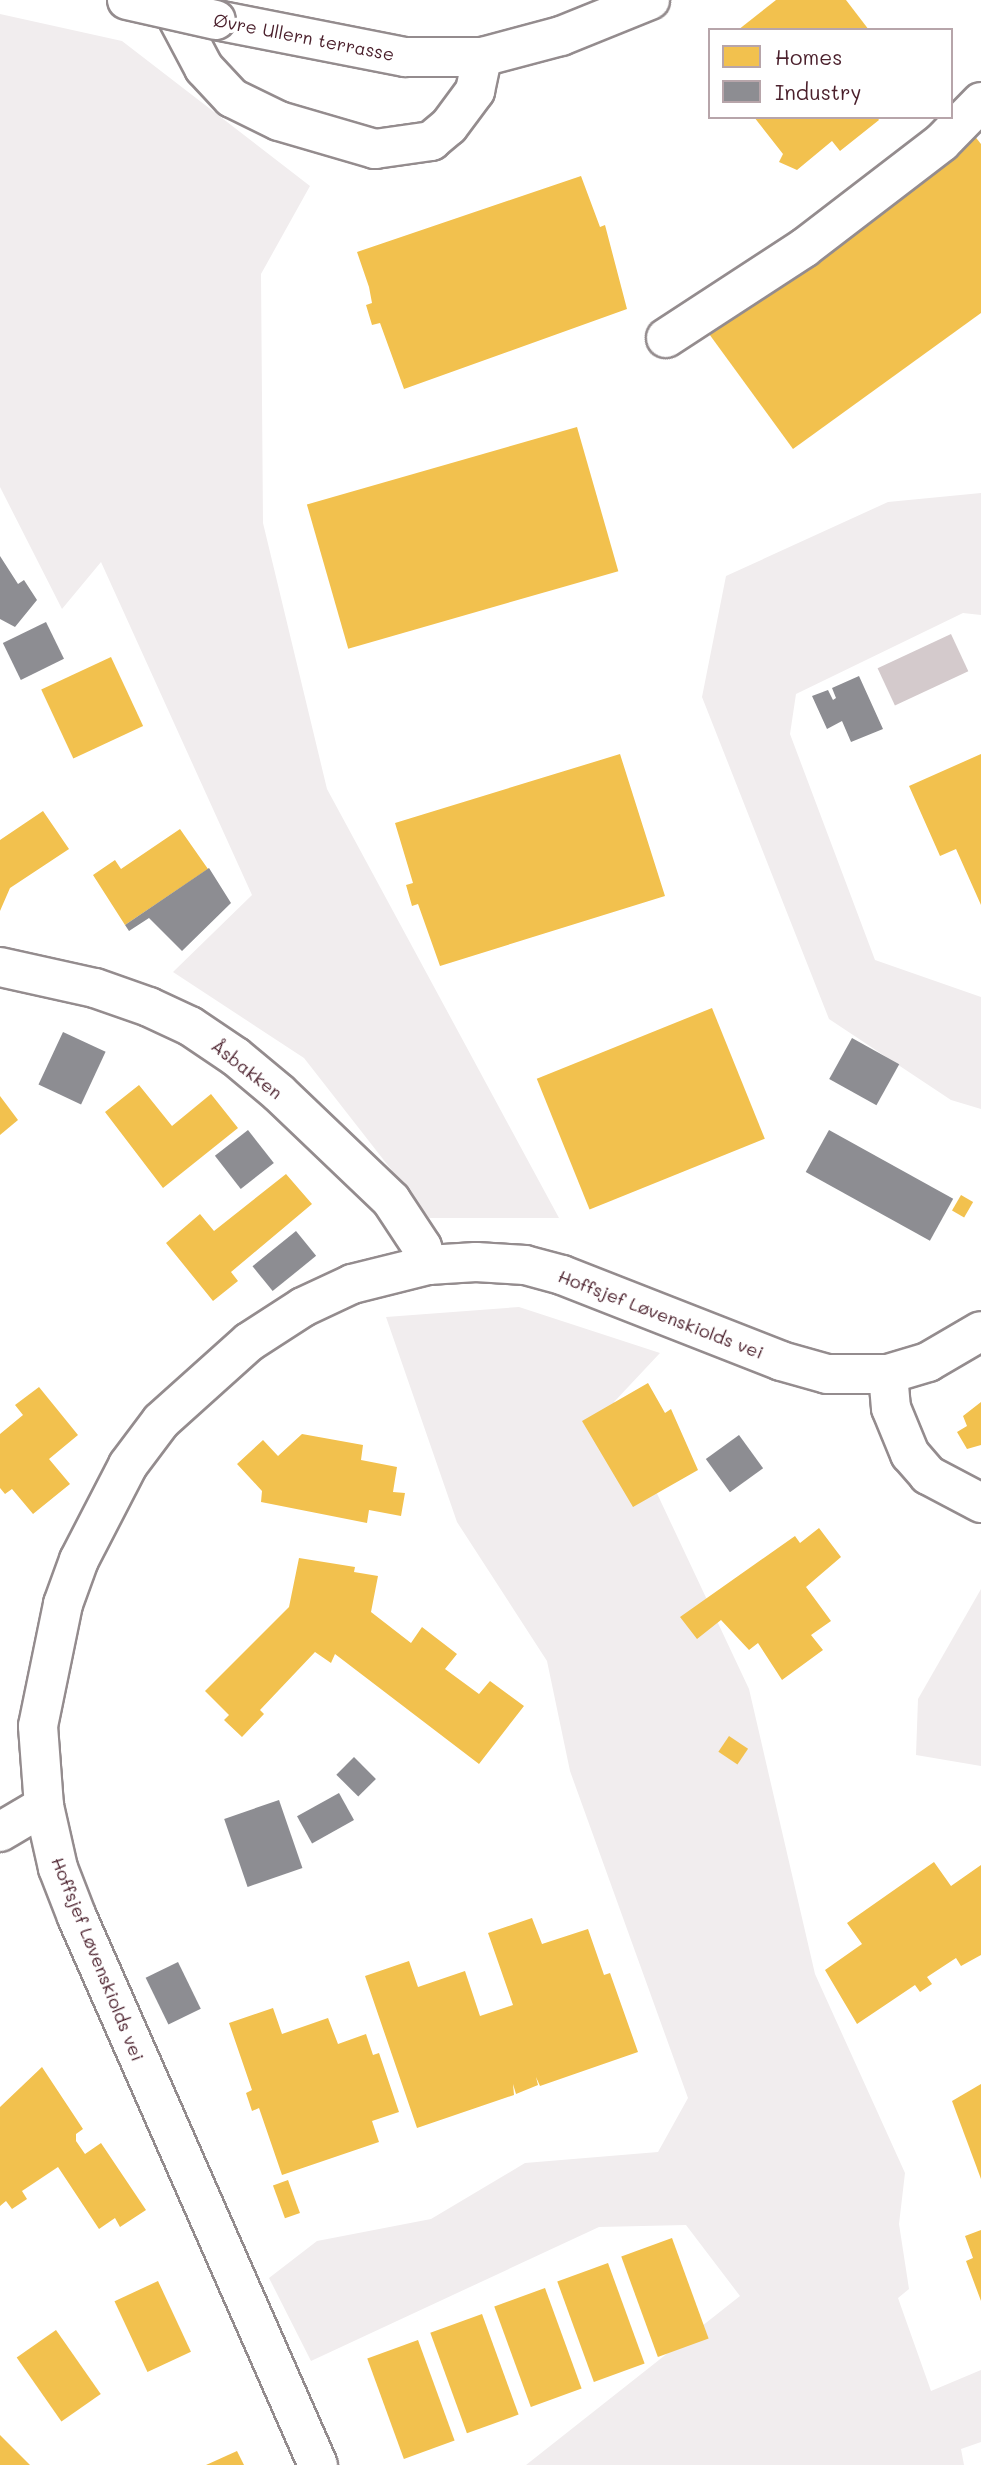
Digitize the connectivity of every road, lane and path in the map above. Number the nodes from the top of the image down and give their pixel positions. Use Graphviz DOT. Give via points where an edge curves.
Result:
graph roads {
  1 [pos="127,0"];
  2 [pos="168,0"];
  3 [pos="650,0"];
  4 [pos="482,57"];
  5 [pos="981,102"];
  6 [pos="666,338"];
  7 [pos="0,967"];
  8 [pos="428,1265"];
  9 [pos="981,1331"];
  10 [pos="888,1374"];
  11 [pos="981,1503"];
  12 [pos="44,1806"];
  13 [pos="0,1832"];
  14 [pos="318,2465"];
  1 -- 4 [label="street, Øvre Ullern terrasse, bridge" via="405,57"];
  2 -- 4 [label="street" via="204,68 232,98 279,121 375,149 431,141 449,126 475,91"];
  3 -- 4 [label="street" via="561,36"];
  5 -- 6 [label="street" via="942,142 804,248"];
  7 -- 8 [label="street, Åsbakken" via="96,988 149,1007 190,1026 236,1058 361,1168 409,1225"];
  8 -- 10 [label="street, Hoffsjef Løvenskiolds vei" via="525,1265 631,1298 781,1361 827,1374"];
  8 -- 12 [label="street, Hoffsjef Løvenskiolds vei" via="352,1284 303,1307 260,1335 201,1381 161,1421 128,1465 79,1560 63,1604 38,1726"];
  9 -- 10 [label="street, Hoffsjef Løvenskiolds vei" via="928,1362"];
  10 -- 11 [label="street" via="891,1408 910,1454 928,1475"];
  12 -- 13 [label="street"];
  12 -- 14 [label="street, Hoffsjef Løvenskiolds vei" via="58,1868 77,1917"];
}
